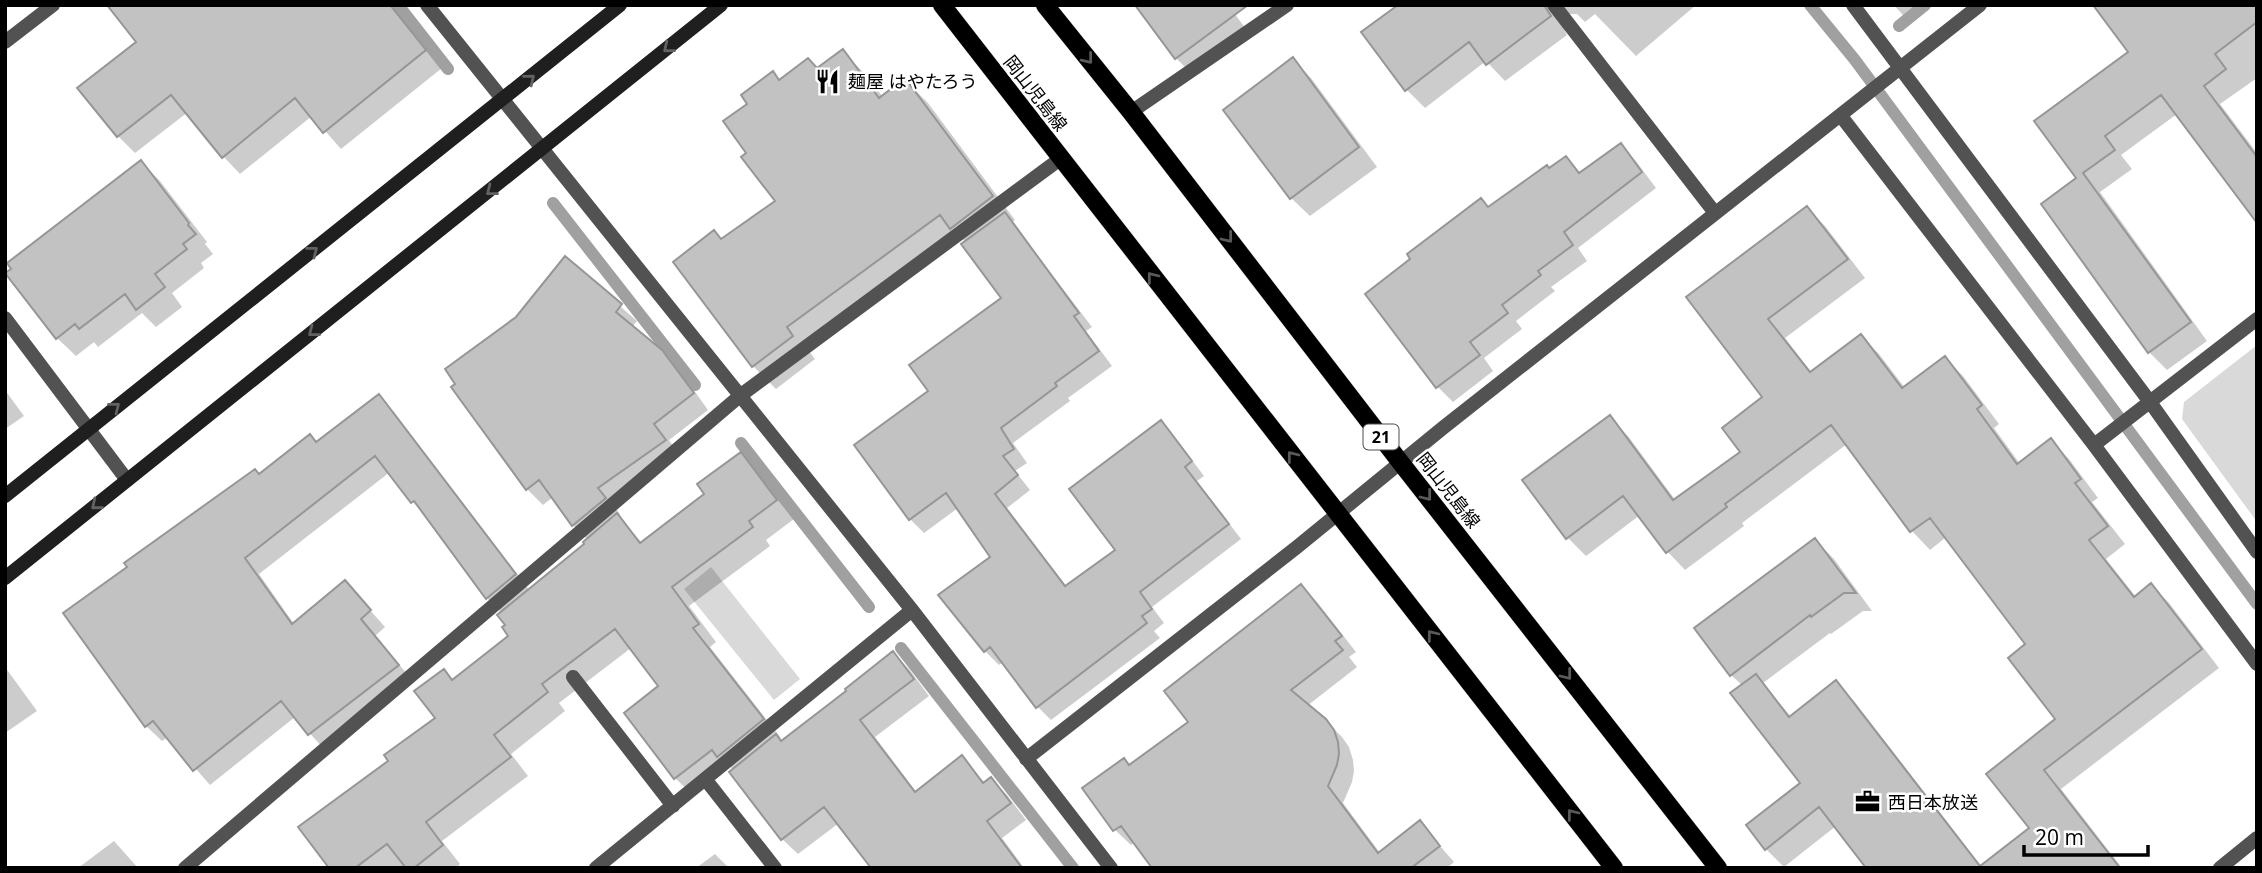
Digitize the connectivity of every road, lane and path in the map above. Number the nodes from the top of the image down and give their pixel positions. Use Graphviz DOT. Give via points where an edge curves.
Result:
graph roads {
  1 [pos="52,5"];
  2 [pos="427,5"];
  3 [pos="620,5"];
  4 [pos="721,5"];
  5 [pos="942,5"];
  6 [pos="1045,5"];
  7 [pos="1287,5"];
  8 [pos="1553,5"];
  9 [pos="1853,5"];
  10 [pos="1980,5"];
  11 [pos="5,42"];
  12 [pos="1899,69"];
  13 [pos="503,101"];
  14 [pos="1131,112"];
  15 [pos="1842,116"];
  16 [pos="543,150"];
  17 [pos="1060,159"];
  18 [pos="1715,213"];
  19 [pos="5,318"];
  20 [pos="2257,319"];
  21 [pos="741,395"];
  22 [pos="2150,402"];
  23 [pos="89,428"];
  24 [pos="2094,445"];
  25 [pos="1401,463"];
  26 [pos="127,480"];
  27 [pos="5,496"];
  28 [pos="1338,514"];
  29 [pos="2257,552"];
  30 [pos="5,578"];
  31 [pos="912,610"];
  32 [pos="2257,664"];
  33 [pos="573,677"];
  34 [pos="1026,759"];
  35 [pos="706,780"];
  36 [pos="673,806"];
  37 [pos="2257,838"];
  38 [pos="186,868"];
  39 [pos="596,868"];
  40 [pos="775,868"];
  41 [pos="1111,868"];
  42 [pos="1615,868"];
  43 [pos="1718,868"];
  44 [pos="2220,868"];
  1 -- 11 [label="street"];
  2 -- 13 [label="street"];
  13 -- 3 [label="street, one-way"];
  4 -- 16 [label="street, one-way"];
  5 -- 17 [label="main road, 岡山児島線"];
  6 -- 14 [label="main road, 岡山児島線 / 21, one-way"];
  7 -- 14 [label="street"];
  8 -- 18 [label="street"];
  9 -- 12 [label="street"];
  10 -- 12 [label="street"];
  12 -- 15 [label="street"];
  12 -- 22 [label="street"];
  13 -- 16 [label="street"];
  23 -- 13 [label="street, one-way"];
  14 -- 25 [label="main road, 岡山児島線 / 21, one-way"];
  15 -- 18 [label="street"];
  15 -- 24 [label="street"];
  16 -- 21 [label="street"];
  16 -- 26 [label="street, one-way"];
  17 -- 21 [label="street"];
  28 -- 17 [label="main road, 岡山児島線, one-way"];
  18 -- 25 [label="street"];
  19 -- 23 [label="street"];
  20 -- 22 [label="street"];
  21 -- 31 [label="street"];
  21 -- 38 [label="street"];
  22 -- 24 [label="street"];
  22 -- 29 [label="street"];
  23 -- 26 [label="street"];
  23 -- 27 [label="street"];
  24 -- 32 [label="street"];
  25 -- 28 [label="street"];
  25 -- 43 [label="main road, 岡山児島線 / 21, one-way"];
  26 -- 30 [label="street, one-way"];
  28 -- 34 [label="street"];
  42 -- 28 [label="main road, 岡山児島線, one-way"];
  31 -- 34 [label="street"];
  31 -- 35 [label="street"];
  33 -- 36 [label="street"];
  34 -- 41 [label="street"];
  35 -- 36 [label="street"];
  35 -- 40 [label="street"];
  36 -- 39 [label="street"];
  37 -- 44 [label="street"];
}
